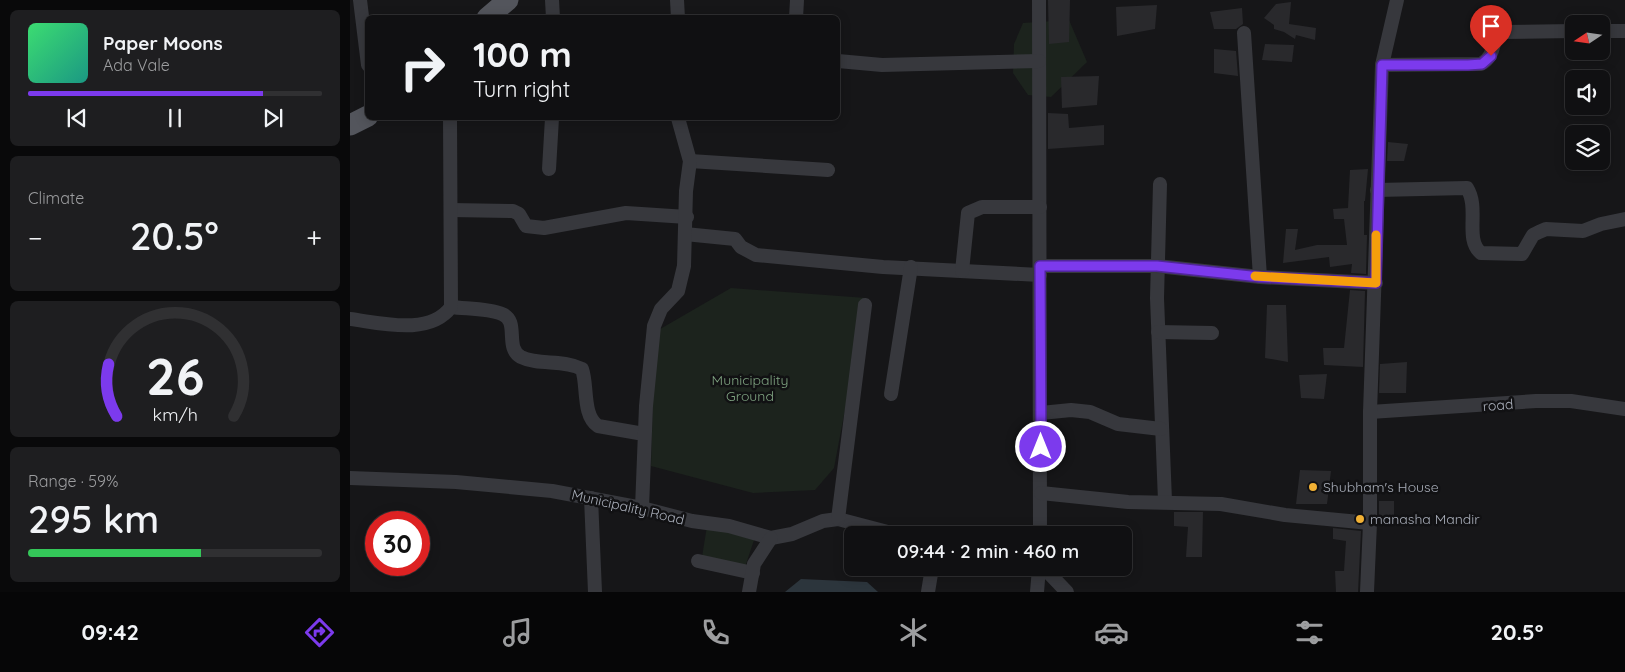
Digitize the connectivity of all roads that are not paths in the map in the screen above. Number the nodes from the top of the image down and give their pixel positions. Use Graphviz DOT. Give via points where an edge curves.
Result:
graph roads {
  1 [pos="360,0"];
  2 [pos="508,0"];
  3 [pos="552,0"];
  4 [pos="677,0"];
  5 [pos="797,0"];
  6 [pos="1039,0"];
  7 [pos="1397,0"];
  8 [pos="490,15"];
  9 [pos="553,15"];
  10 [pos="678,15"];
  11 [pos="796,15"];
  12 [pos="1565,31"];
  13 [pos="1610,31"];
  14 [pos="1625,31"];
  15 [pos="1244,33"];
  16 [pos="365,41"];
  17 [pos="840,61"];
  18 [pos="1039,62"];
  19 [pos="1382,65"];
  20 [pos="365,118"];
  21 [pos="450,120"];
  22 [pos="552,120"];
  23 [pos="679,120"];
  24 [pos="350,125"];
  25 [pos="690,161"];
  26 [pos="549,169"];
  27 [pos="828,170"];
  28 [pos="1160,184"];
  29 [pos="1377,190"];
  30 [pos="1040,207"];
  31 [pos="451,210"];
  32 [pos="687,217"];
  33 [pos="1625,219"];
  34 [pos="686,234"];
  35 [pos="1157,266"];
  36 [pos="911,267"];
  37 [pos="1040,270"];
  38 [pos="962,271"];
  39 [pos="1260,277"];
  40 [pos="1376,283"];
  41 [pos="865,305"];
  42 [pos="451,307"];
  43 [pos="350,319"];
  44 [pos="1158,332"];
  45 [pos="1212,333"];
  46 [pos="891,394"];
  47 [pos="1625,409"];
  48 [pos="1370,412"];
  49 [pos="1041,413"];
  50 [pos="1161,429"];
  51 [pos="644,434"];
  52 [pos="350,478"];
  53 [pos="1041,493"];
  54 [pos="591,498"];
  55 [pos="1165,501"];
  56 [pos="642,508"];
  57 [pos="838,519"];
  58 [pos="1370,523"];
  59 [pos="865,526"];
  60 [pos="1040,526"];
  61 [pos="771,538"];
  62 [pos="698,561"];
  63 [pos="753,573"];
  64 [pos="931,576"];
  65 [pos="1038,576"];
  66 [pos="1052,576"];
  67 [pos="595,592"];
  68 [pos="749,592"];
  69 [pos="928,592"];
  70 [pos="1037,592"];
  71 [pos="1068,592"];
  72 [pos="1367,592"];
  1 -- 16 [label="street"];
  2 -- 8 [label="main road"];
  3 -- 9 [label="street"];
  4 -- 10 [label="street"];
  5 -- 11 [label="street"];
  6 -- 18 [label="street"];
  7 -- 19 [label="street"];
  12 -- 19 [label="street" via="1501,32 1491,56 1482,64"];
  13 -- 14 [label="street"];
  15 -- 39 [label="street"];
  17 -- 18 [label="street" via="882,65"];
  18 -- 30 [label="street"];
  19 -- 29 [label="street"];
  20 -- 24 [label="main road"];
  21 -- 31 [label="street"];
  22 -- 26 [label="street"];
  23 -- 25 [label="street"];
  25 -- 27 [label="street"];
  25 -- 32 [label="street"];
  28 -- 35 [label="street"];
  29 -- 33 [label="street" via="1467,188 1474,206 1474,243 1482,253 1494,255 1522,254 1533,235 1546,230 1583,231"];
  29 -- 40 [label="street"];
  30 -- 37 [label="street"];
  30 -- 38 [label="street" via="982,207 968,213"];
  31 -- 32 [label="street" via="514,211 526,226 538,228 626,212"];
  31 -- 42 [label="street"];
  32 -- 34 [label="street"];
  34 -- 36 [label="street" via="735,238 756,255"];
  34 -- 51 [label="street" via="682,282 661,309 654,326"];
  35 -- 37 [label="street"];
  35 -- 39 [label="street"];
  35 -- 44 [label="street"];
  36 -- 38 [label="street"];
  36 -- 46 [label="street"];
  37 -- 38 [label="street"];
  37 -- 49 [label="street"];
  39 -- 40 [label="street"];
  40 -- 48 [label="street"];
  41 -- 57 [label="street"];
  42 -- 43 [label="street" via="444,317 418,325"];
  42 -- 51 [label="street" via="503,314 509,320 516,354 524,358 572,364 582,369 592,422 598,426"];
  44 -- 45 [label="street"];
  44 -- 50 [label="street"];
  47 -- 48 [label="street, road" via="1571,401 1536,401"];
  48 -- 58 [label="street"];
  49 -- 50 [label="street" via="1090,412 1118,424"];
  49 -- 53 [label="street"];
  50 -- 55 [label="street"];
  51 -- 56 [label="street"];
  52 -- 54 [label="street, Municipality Road" via="529,488"];
  53 -- 55 [label="street" via="1128,502"];
  53 -- 60 [label="street"];
  54 -- 56 [label="street, Municipality Road"];
  54 -- 67 [label="street"];
  55 -- 58 [label="street" via="1220,504 1285,515"];
  56 -- 61 [label="street, Municipality Road"];
  57 -- 59 [label="street, Municipality Road"];
  57 -- 61 [label="street, Municipality Road"];
  58 -- 72 [label="street"];
  61 -- 63 [label="street" via="754,564"];
  62 -- 63 [label="street"];
  63 -- 68 [label="street"];
  64 -- 69 [label="street"];
  65 -- 70 [label="street"];
  66 -- 71 [label="street"];
}
